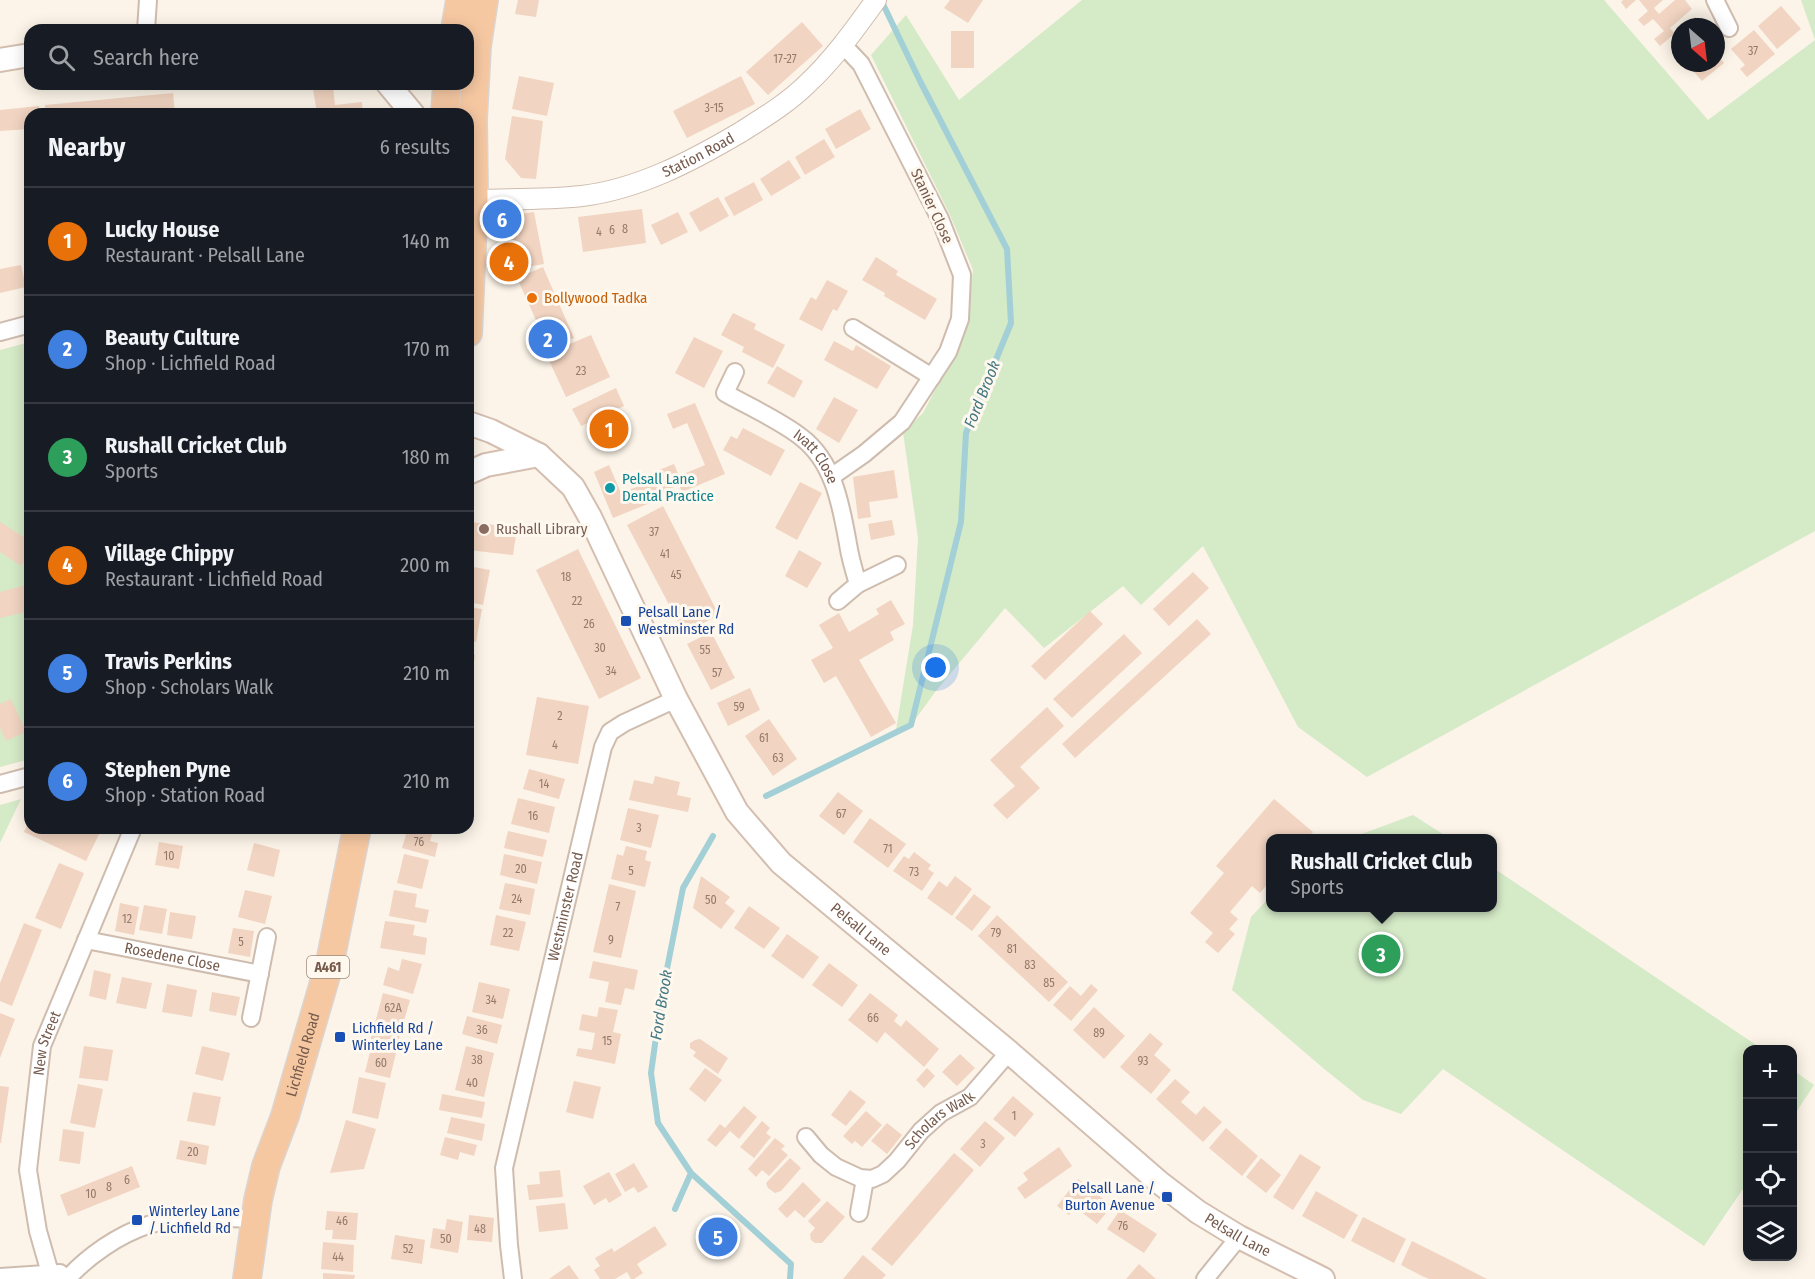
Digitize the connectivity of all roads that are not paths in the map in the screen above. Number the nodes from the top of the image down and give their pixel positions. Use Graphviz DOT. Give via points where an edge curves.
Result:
graph roads {
  1 [pos="148,0"];
  2 [pos="460,0"];
  3 [pos="484,0"];
  4 [pos="876,0"];
  5 [pos="1717,0"];
  6 [pos="146,24"];
  7 [pos="456,24"];
  8 [pos="1729,28"];
  9 [pos="843,45"];
  10 [pos="24,56"];
  11 [pos="0,60"];
  12 [pos="474,78"];
  13 [pos="393,90"];
  14 [pos="473,90"];
  15 [pos="441,93"];
  16 [pos="408,108"];
  17 [pos="457,108"];
  18 [pos="471,108"];
  19 [pos="474,200"];
  20 [pos="24,326"];
  21 [pos="853,328"];
  22 [pos="0,332"];
  23 [pos="735,372"];
  24 [pos="932,377"];
  25 [pos="474,425"];
  26 [pos="539,455"];
  27 [pos="474,470"];
  28 [pos="831,477"];
  29 [pos="897,565"];
  30 [pos="858,584"];
  31 [pos="838,601"];
  32 [pos="676,699"];
  33 [pos="24,778"];
  34 [pos="0,784"];
  35 [pos="130,834"];
  36 [pos="356,834"];
  37 [pos="267,937"];
  38 [pos="86,940"];
  39 [pos="260,974"];
  40 [pos="251,1018"];
  41 [pos="1009,1052"];
  42 [pos="807,1137"];
  43 [pos="865,1179"];
  44 [pos="859,1214"];
  45 [pos="255,1219"];
  46 [pos="1239,1237"];
  47 [pos="50,1273"];
  48 [pos="0,1277"];
  49 [pos="68,1278"];
  50 [pos="247,1279"];
  51 [pos="513,1279"];
  52 [pos="1205,1279"];
  53 [pos="1323,1279"];
  1 -- 6 [label="street"];
  2 -- 7 [label="highway"];
  3 -- 12 [label="highway"];
  4 -- 9 [label="street, Station Road"];
  5 -- 8 [label="street"];
  9 -- 19 [label="street, Station Road" via="807,85 765,117 658,175 630,186 582,196"];
  9 -- 24 [label="street, Stanier Close" via="861,64 940,219 962,275 960,319 948,352"];
  10 -- 11 [label="main road"];
  13 -- 16 [label="main road"];
  14 -- 18 [label="highway"];
  15 -- 17 [label="main road"];
  20 -- 22 [label="street"];
  21 -- 24 [label="street"];
  23 -- 28 [label="street, Ivatt Close" via="725,393 801,437 821,458"];
  24 -- 28 [label="street, Stanier Close" via="902,422"];
  25 -- 26 [label="main road, Pelsall Lane"];
  26 -- 27 [label="main road"];
  26 -- 32 [label="main road, Pelsall Lane" via="567,480 582,502"];
  28 -- 30 [label="street, Ivatt Close" via="843,511"];
  29 -- 30 [label="street"];
  30 -- 31 [label="street"];
  32 -- 41 [label="main road, Pelsall Lane" via="737,813 781,863"];
  32 -- 51 [label="street, Westminster Road" via="610,732 603,747 504,1168"];
  33 -- 34 [label="street"];
  35 -- 38 [label="street, New Street"];
  36 -- 45 [label="highway, Lichfield Road / A461" via="330,962 285,1116 266,1166"];
  37 -- 39 [label="street"];
  38 -- 39 [label="street, Rosedene Close"];
  38 -- 47 [label="street, New Street" via="42,1046 32,1131 28,1170"];
  39 -- 40 [label="street"];
  41 -- 43 [label="street, Scholars Walk" via="970,1097 941,1113 883,1174"];
  41 -- 46 [label="main road, Pelsall Lane" via="1160,1183"];
  42 -- 43 [label="street" via="836,1167"];
  43 -- 44 [label="street"];
  45 -- 49 [label="street" via="208,1217 149,1225 108,1245"];
  45 -- 50 [label="highway, Lichfield Road / A461"];
  46 -- 52 [label="street"];
  46 -- 53 [label="main road, Pelsall Lane"];
  47 -- 48 [label="street"];
  47 -- 49 [label="street"];
}
